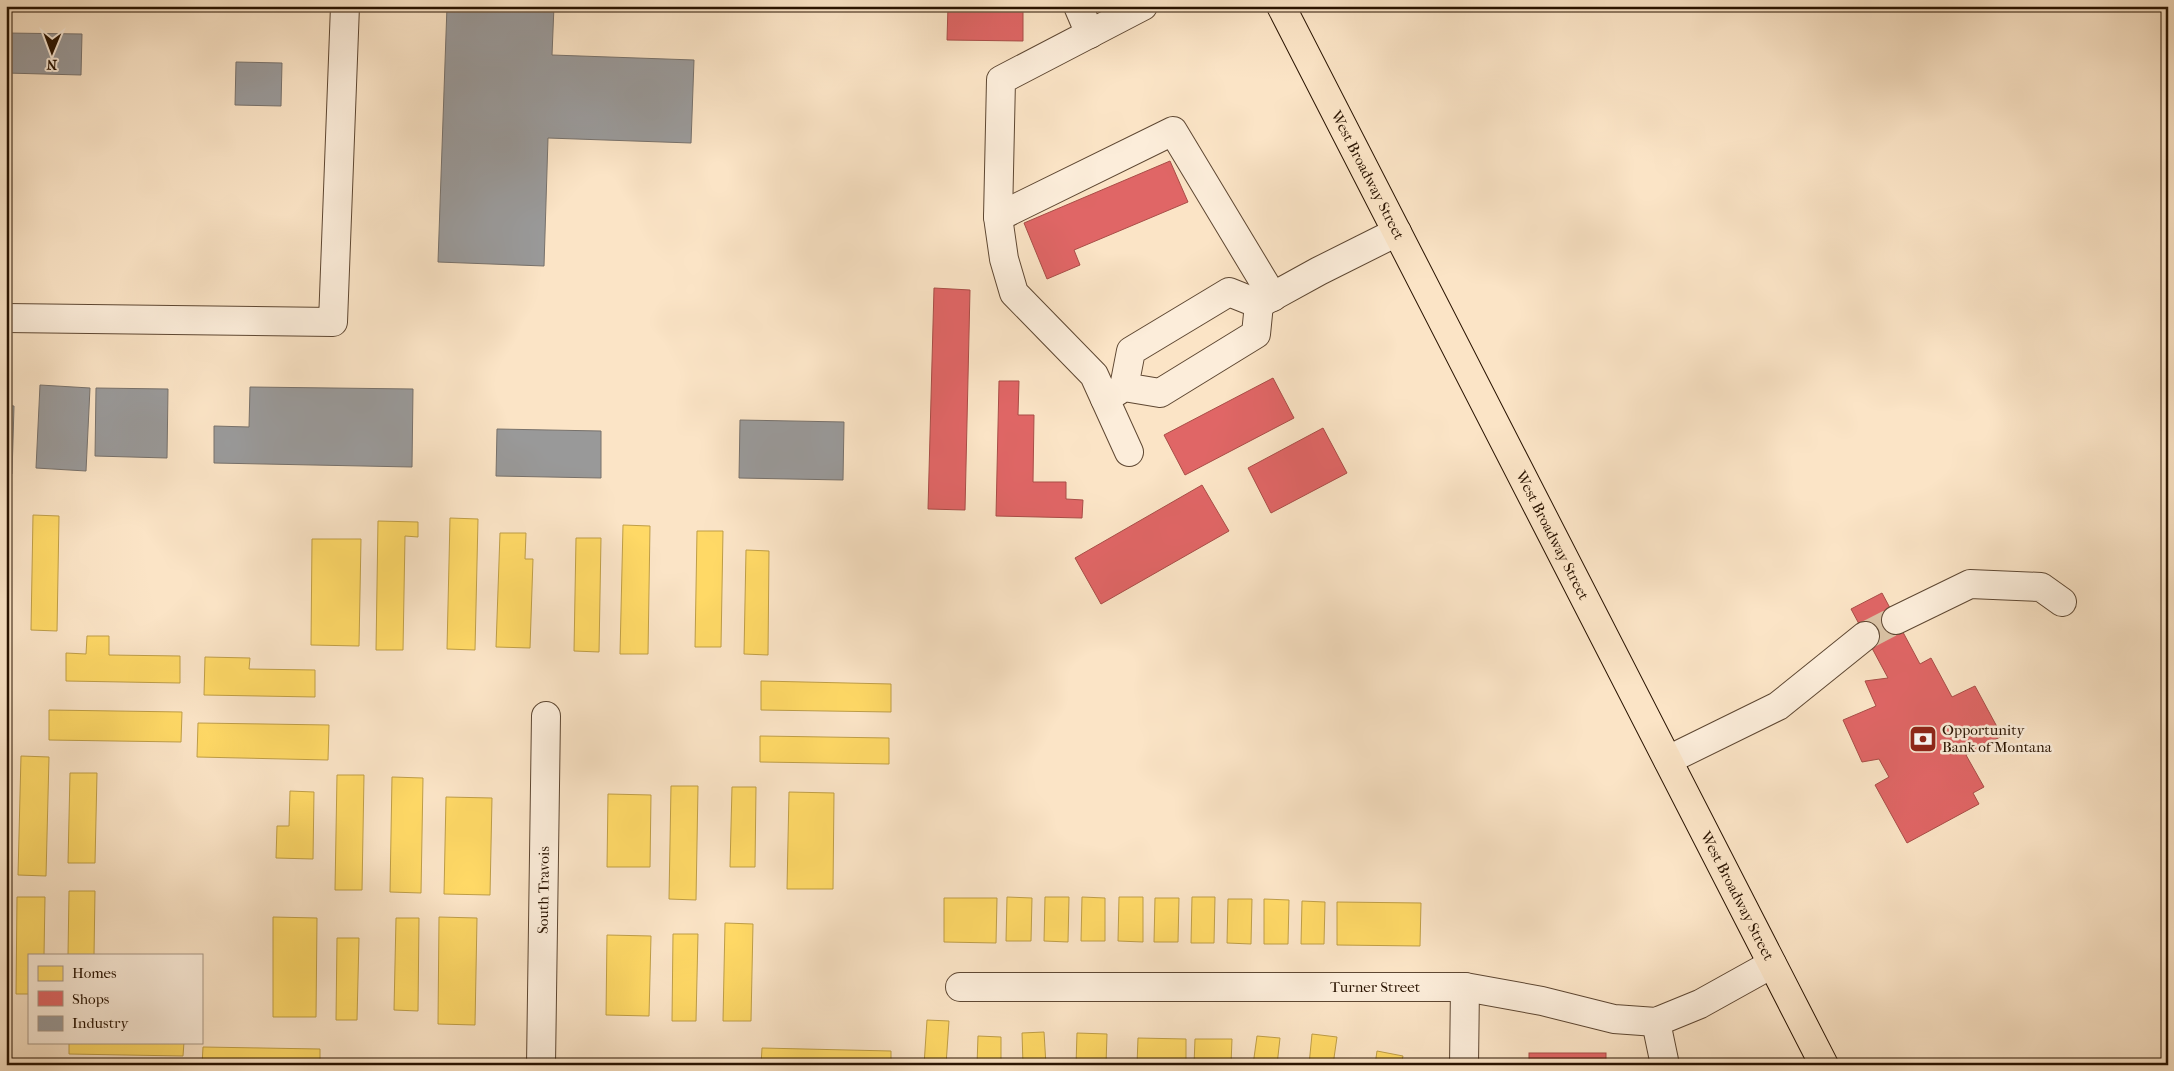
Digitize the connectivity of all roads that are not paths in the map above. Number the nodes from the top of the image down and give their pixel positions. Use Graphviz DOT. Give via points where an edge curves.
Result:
graph roads {
  1 [pos="345,6"];
  2 [pos="1078,6"];
  3 [pos="1143,6"];
  4 [pos="1281,6"];
  5 [pos="1090,34"];
  6 [pos="998,216"];
  7 [pos="1397,232"];
  8 [pos="1266,301"];
  9 [pos="6,318"];
  10 [pos="1114,393"];
  11 [pos="1129,452"];
  12 [pos="2062,602"];
  13 [pos="1896,620"];
  14 [pos="1865,636"];
  15 [pos="546,716"];
  16 [pos="1668,760"];
  17 [pos="1772,964"];
  18 [pos="960,987"];
  19 [pos="1465,987"];
  20 [pos="1656,1022"];
  21 [pos="541,1065"];
  22 [pos="1464,1065"];
  23 [pos="1665,1065"];
  24 [pos="1824,1065"];
  1 -- 9 [label="street" via="334,322"];
  2 -- 5 [label="street"];
  3 -- 5 [label="street"];
  4 -- 7 [label="main road, West Broadway Street"];
  5 -- 6 [label="street" via="1001,80"];
  6 -- 8 [label="street" via="1173,131"];
  6 -- 10 [label="street" via="1004,259 1014,294"];
  7 -- 8 [label="street"];
  7 -- 16 [label="main road, West Broadway Street"];
  8 -- 10 [label="street" via="1256,334 1208,364 1160,393"];
  8 -- 10 [label="street" via="1230,292 1205,307 1131,352"];
  10 -- 11 [label="street"];
  12 -- 13 [label="street" via="2041,587 1970,584"];
  14 -- 16 [label="street" via="1778,706"];
  15 -- 21 [label="street, South Travois"];
  16 -- 17 [label="main road, West Broadway Street"];
  17 -- 20 [label="street, Turner Street" via="1700,1004"];
  17 -- 24 [label="main road, West Broadway Street"];
  18 -- 19 [label="street, Turner Street"];
  19 -- 20 [label="street, Turner Street" via="1614,1019"];
  19 -- 22 [label="street"];
  20 -- 23 [label="street"];
}
